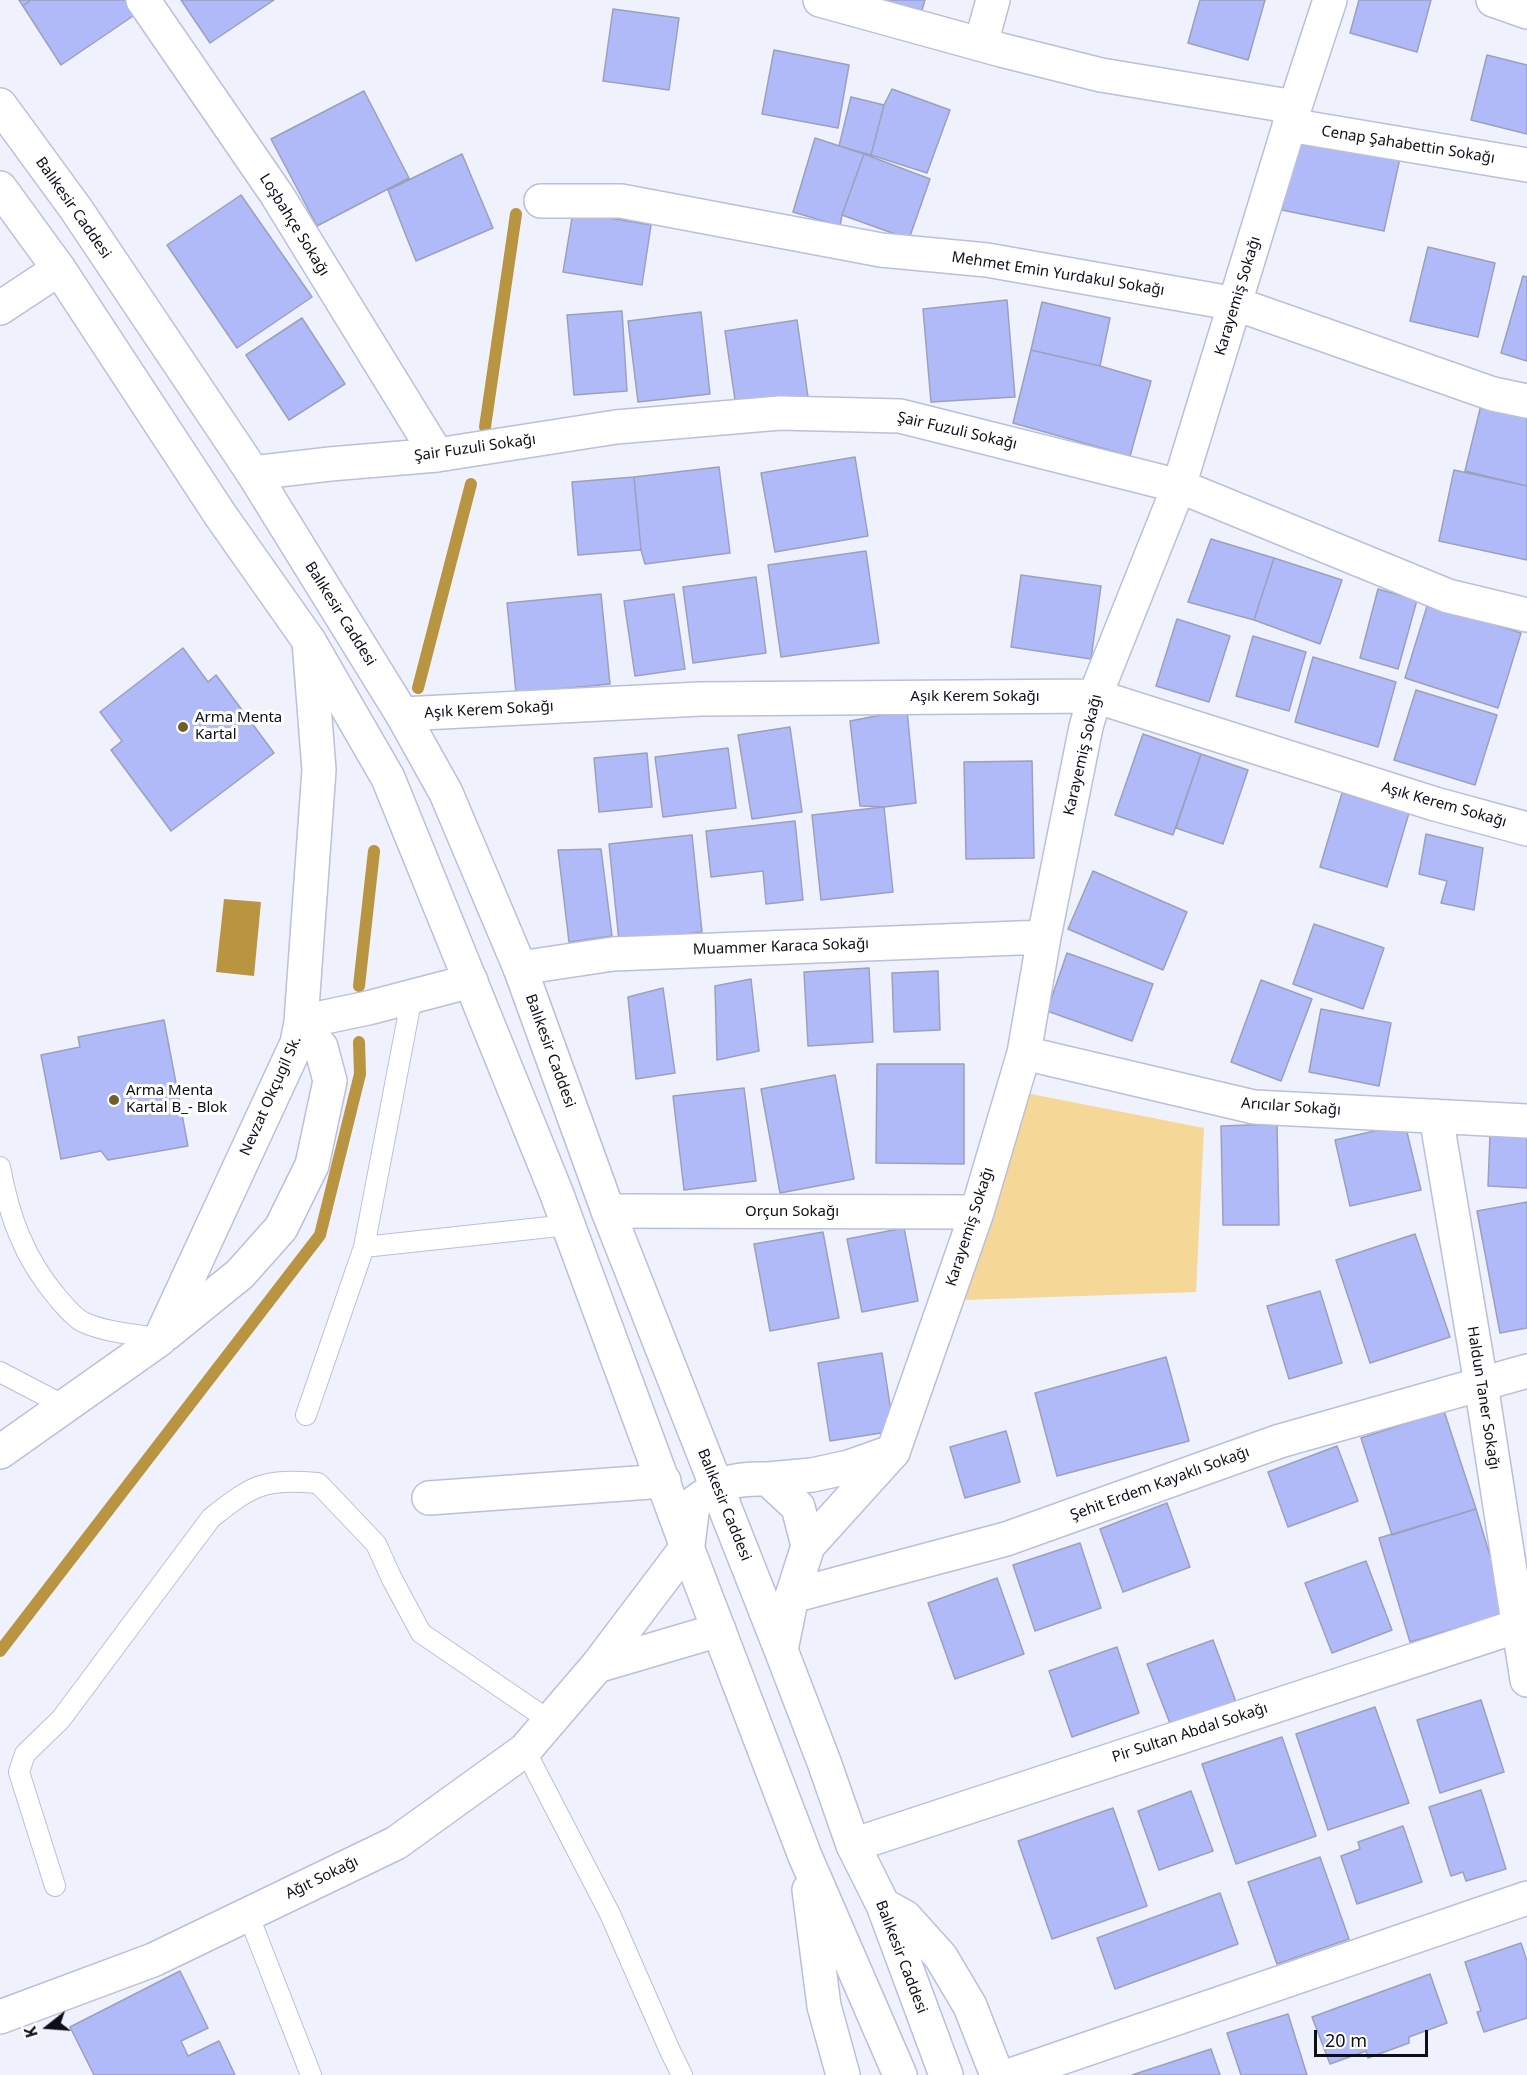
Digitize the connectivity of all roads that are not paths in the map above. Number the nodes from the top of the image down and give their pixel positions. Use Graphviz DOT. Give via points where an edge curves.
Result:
graph roads {
  1 [pos="143,0"];
  2 [pos="820,0"];
  3 [pos="993,0"];
  4 [pos="1330,0"];
  5 [pos="1493,0"];
  6 [pos="1527,12"];
  7 [pos="981,43"];
  8 [pos="0,105"];
  9 [pos="1292,116"];
  10 [pos="1527,165"];
  11 [pos="0,188"];
  12 [pos="541,201"];
  13 [pos="59,269"];
  14 [pos="1236,304"];
  15 [pos="0,308"];
  16 [pos="1527,401"];
  17 [pos="437,455"];
  18 [pos="253,473"];
  19 [pos="1179,486"];
  20 [pos="1527,615"];
  21 [pos="309,641"];
  22 [pos="1095,696"];
  23 [pos="402,714"];
  24 [pos="1527,829"];
  25 [pos="1044,937"];
  26 [pos="520,968"];
  27 [pos="471,981"];
  28 [pos="412,996"];
  29 [pos="301,1022"];
  30 [pos="1024,1053"];
  31 [pos="1436,1116"];
  32 [pos="1527,1121"];
  33 [pos="0,1167"];
  34 [pos="608,1211"];
  35 [pos="977,1212"];
  36 [pos="568,1226"];
  37 [pos="364,1247"];
  38 [pos="160,1339"];
  39 [pos="1527,1371"];
  40 [pos="0,1372"];
  41 [pos="1481,1384"];
  42 [pos="65,1406"];
  43 [pos="306,1415"];
  44 [pos="0,1452"];
  45 [pos="893,1452"];
  46 [pos="768,1479"];
  47 [pos="664,1481"];
  48 [pos="717,1486"];
  49 [pos="429,1498"];
  50 [pos="808,1546"];
  51 [pos="687,1547"];
  52 [pos="792,1596"];
  53 [pos="1523,1624"];
  54 [pos="719,1630"];
  55 [pos="781,1650"];
  56 [pos="597,1666"];
  57 [pos="1527,1680"];
  58 [pos="550,1721"];
  59 [pos="525,1750"];
  60 [pos="853,1845"];
  61 [pos="805,1856"];
  62 [pos="55,1886"];
  63 [pos="1527,1898"];
  64 [pos="883,1905"];
  65 [pos="248,1914"];
  66 [pos="0,2016"];
  67 [pos="311,2075"];
  68 [pos="682,2075"];
  69 [pos="843,2075"];
  70 [pos="900,2075"];
  71 [pos="946,2075"];
  72 [pos="997,2075"];
  73 [pos="1011,2075"];
  1 -- 17 [label="street, Loşbahçe Sokağı" via="277,195"];
  2 -- 7 [label="street, Cenap Şahabettin Sokağı"];
  3 -- 7 [label="street"];
  4 -- 9 [label="street, Karayemiş Sokağı"];
  5 -- 6 [label="street"];
  7 -- 9 [label="street, Cenap Şahabettin Sokağı" via="1101,75"];
  8 -- 18 [label="street, Balıkesir Caddesi" via="75,208"];
  9 -- 10 [label="street, Cenap Şahabettin Sokağı"];
  9 -- 14 [label="street, Karayemiş Sokağı"];
  11 -- 13 [label="street"];
  12 -- 14 [label="street, Mehmet Emin Yurdakul Sokağı" via="621,201 881,249 987,260"];
  13 -- 15 [label="street"];
  13 -- 21 [label="street" via="221,516"];
  14 -- 16 [label="street, Mehmet Emin Yurdakul Sokağı" via="1493,394"];
  14 -- 19 [label="street, Karayemiş Sokağı"];
  17 -- 18 [label="street, Şair Fuzuli Sokağı"];
  17 -- 19 [label="street, Şair Fuzuli Sokağı" via="616,427 768,414 900,416"];
  18 -- 23 [label="street, Balıkesir Caddesi"];
  19 -- 20 [label="street, Şair Fuzuli Sokağı" via="1448,596"];
  19 -- 22 [label="street, Karayemiş Sokağı"];
  21 -- 27 [label="street" via="388,778"];
  21 -- 29 [label="street, Nevzat Okçugil Sk." via="319,770"];
  22 -- 23 [label="street, Aşık Kerem Sokağı" via="700,699"];
  22 -- 24 [label="street, Aşık Kerem Sokağı" via="1435,804"];
  22 -- 25 [label="street, Karayemiş Sokağı"];
  23 -- 26 [label="street, Balıkesir Caddesi" via="446,793"];
  25 -- 26 [label="street, Muammer Karaca Sokağı" via="613,954"];
  25 -- 30 [label="street, Karayemiş Sokağı"];
  26 -- 34 [label="street, Balıkesir Caddesi"];
  27 -- 28 [label="street"];
  27 -- 36 [label="street"];
  28 -- 29 [label="street"];
  28 -- 37 [label="lane"];
  29 -- 38 [label="street, Nevzat Okçugil Sk." via="297,1043"];
  29 -- 38 [label="street" via="321,1047 330,1081 312,1165 281,1228 240,1274"];
  30 -- 31 [label="street, Arıcılar Sokağı" via="1254,1107"];
  30 -- 35 [label="street, Karayemiş Sokağı"];
  31 -- 32 [label="street, Arıcılar Sokağı"];
  31 -- 41 [label="street, Haldun Taner Sokağı"];
  33 -- 38 [label="lane" via="6,1199 23,1246 62,1303 80,1321 99,1329"];
  34 -- 35 [label="street, Orçun Sokağı"];
  34 -- 48 [label="street, Balıkesir Caddesi"];
  35 -- 45 [label="street, Karayemiş Sokağı"];
  36 -- 37 [label="lane"];
  36 -- 47 [label="street"];
  37 -- 43 [label="lane"];
  38 -- 42 [label="street, Nevzat Okçugil Sk."];
  39 -- 41 [label="street, Şehit Erdem Kayaklı Sokağı"];
  40 -- 42 [label="lane"];
  41 -- 52 [label="street, Şehit Erdem Kayaklı Sokağı" via="1280,1441 1006,1539"];
  41 -- 53 [label="street, Haldun Taner Sokağı"];
  42 -- 44 [label="street, Nevzat Okçugil Sk."];
  45 -- 46 [label="street" via="812,1475"];
  45 -- 50 [label="street"];
  46 -- 48 [label="street" via="744,1478"];
  46 -- 50 [label="street" via="798,1507"];
  47 -- 49 [label="street"];
  47 -- 51 [label="street"];
  48 -- 51 [label="street" via="693,1504"];
  48 -- 55 [label="street, Balıkesir Caddesi"];
  50 -- 52 [label="street"];
  51 -- 54 [label="street"];
  51 -- 56 [label="street, Ağıt Sokağı"];
  52 -- 55 [label="street"];
  53 -- 57 [label="street, Haldun Taner Sokağı"];
  53 -- 60 [label="street, Pir Sultan Abdal Sokağı"];
  54 -- 56 [label="street"];
  54 -- 61 [label="street"];
  55 -- 60 [label="street, Balıkesir Caddesi"];
  56 -- 58 [label="street, Ağıt Sokağı"];
  58 -- 59 [label="street, Ağıt Sokağı"];
  58 -- 62 [label="lane" via="421,1633 376,1544 318,1483 288,1481 260,1485 242,1493 211,1518 61,1719 25,1754 19,1772"];
  59 -- 65 [label="street, Ağıt Sokağı" via="396,1843"];
  59 -- 68 [label="lane" via="610,1914"];
  60 -- 64 [label="street, Balıkesir Caddesi"];
  61 -- 69 [label="street" via="824,2006"];
  61 -- 70 [label="street"];
  63 -- 73 [label="street"];
  64 -- 71 [label="street, Balıkesir Caddesi"];
  64 -- 72 [label="street" via="905,1917 941,1957 969,2006"];
  65 -- 66 [label="street, Ağıt Sokağı" via="153,1960"];
  65 -- 67 [label="lane"];
}
